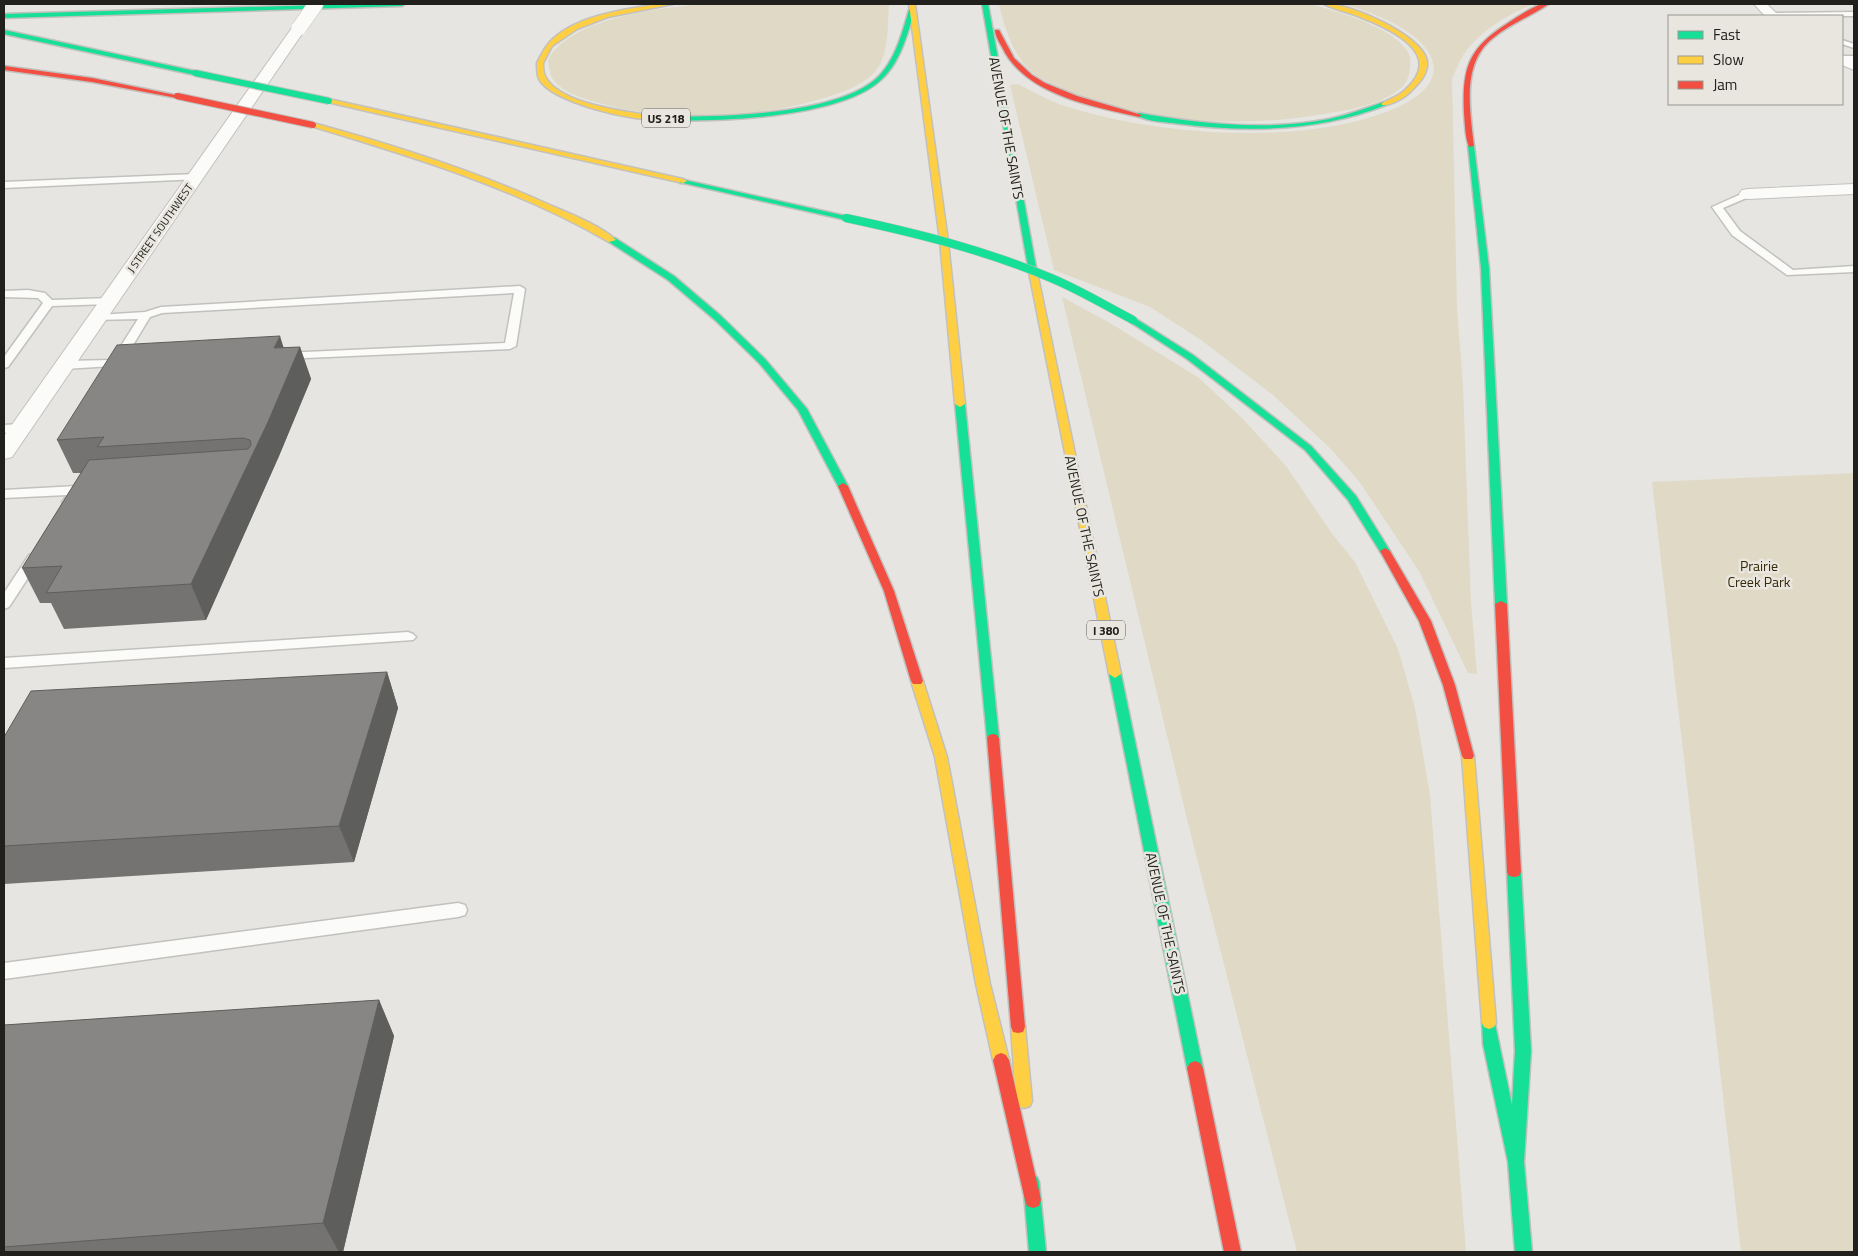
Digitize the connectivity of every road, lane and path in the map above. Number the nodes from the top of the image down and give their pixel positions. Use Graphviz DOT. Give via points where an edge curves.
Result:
graph roads {
  1 [pos="316,4"];
  2 [pos="402,4"];
  3 [pos="670,4"];
  4 [pos="1327,4"];
  5 [pos="1546,4"];
  6 [pos="1760,4"];
  7 [pos="985,5"];
  8 [pos="912,6"];
  9 [pos="1854,14"];
  10 [pos="1770,15"];
  11 [pos="1812,15"];
  12 [pos="4,16"];
  13 [pos="4,32"];
  14 [pos="1843,60"];
  15 [pos="1854,66"];
  16 [pos="4,68"];
  17 [pos="196,178"];
  18 [pos="4,185"];
  19 [pos="1854,189"];
  20 [pos="1748,194"];
  21 [pos="1854,269"];
  22 [pos="4,294"];
  23 [pos="110,301"];
  24 [pos="49,304"];
  25 [pos="146,316"];
  26 [pos="98,318"];
  27 [pos="274,356"];
  28 [pos="136,362"];
  29 [pos="117,363"];
  30 [pos="4,366"];
  31 [pos="64,366"];
  32 [pos="12,428"];
  33 [pos="4,452"];
  34 [pos="4,494"];
  35 [pos="62,514"];
  36 [pos="42,546"];
  37 [pos="4,604"];
  38 [pos="408,637"];
  39 [pos="6,667"];
  40 [pos="458,910"];
  41 [pos="4,971"];
  42 [pos="1516,1162"];
  43 [pos="1033,1200"];
  44 [pos="1038,1252"];
  45 [pos="1234,1252"];
  46 [pos="1524,1252"];
  1 -- 17 [label="street, J STREET SOUTHWEST, bridge"];
  2 -- 12 [label="highway"];
  3 -- 8 [label="highway, US 218" via="615,14 562,35 544,52 540,61 539,71 544,80 566,97 634,116 725,118 792,110 846,96 880,78 893,60"];
  4 -- 7 [label="highway" via="1370,17 1407,38 1421,52 1426,66 1420,80 1408,92 1388,103 1359,113 1286,125 1244,126 1197,124 1144,116 1100,107 1049,88 1022,71 1008,54"];
  5 -- 42 [label="highway" via="1489,38 1475,56 1468,79 1467,110 1485,268 1523,1051"];
  6 -- 10 [label="street"];
  7 -- 45 [label="highway, AVENUE OF THE SAINTS / I 380" via="1034,281"];
  8 -- 43 [label="highway" via="944,240 997,784"];
  9 -- 11 [label="lane"];
  13 -- 42 [label="highway, bridge" via="907,230 976,250 1078,290 1190,357 1308,448 1352,498 1425,621 1449,685 1468,759 1491,1044"];
  14 -- 15 [label="street"];
  16 -- 43 [label="highway, bridge" via="92,80 313,125 417,156 489,182 562,212 621,245 671,278 762,361 802,409 841,480 889,591 941,757 983,984"];
  17 -- 18 [label="lane"];
  17 -- 23 [label="street, J STREET SOUTHWEST"];
  19 -- 20 [label="street"];
  20 -- 21 [label="lane" via="1717,207 1736,233 1791,273"];
  22 -- 24 [label="lane" via="28,292 41,295"];
  23 -- 24 [label="lane"];
  23 -- 26 [label="street, J STREET SOUTHWEST"];
  24 -- 30 [label="lane"];
  25 -- 26 [label="lane"];
  25 -- 27 [label="lane" via="161,310 520,289 510,346"];
  25 -- 29 [label="lane"];
  26 -- 31 [label="street, J STREET SOUTHWEST"];
  28 -- 29 [label="lane"];
  29 -- 31 [label="lane"];
  31 -- 32 [label="street, J STREET SOUTHWEST"];
  32 -- 33 [label="street, J STREET SOUTHWEST"];
  34 -- 35 [label="lane" via="82,490"];
  36 -- 37 [label="lane"];
  38 -- 39 [label="lane"];
  40 -- 41 [label="lane"];
  42 -- 46 [label="highway"];
  43 -- 44 [label="highway"];
}
